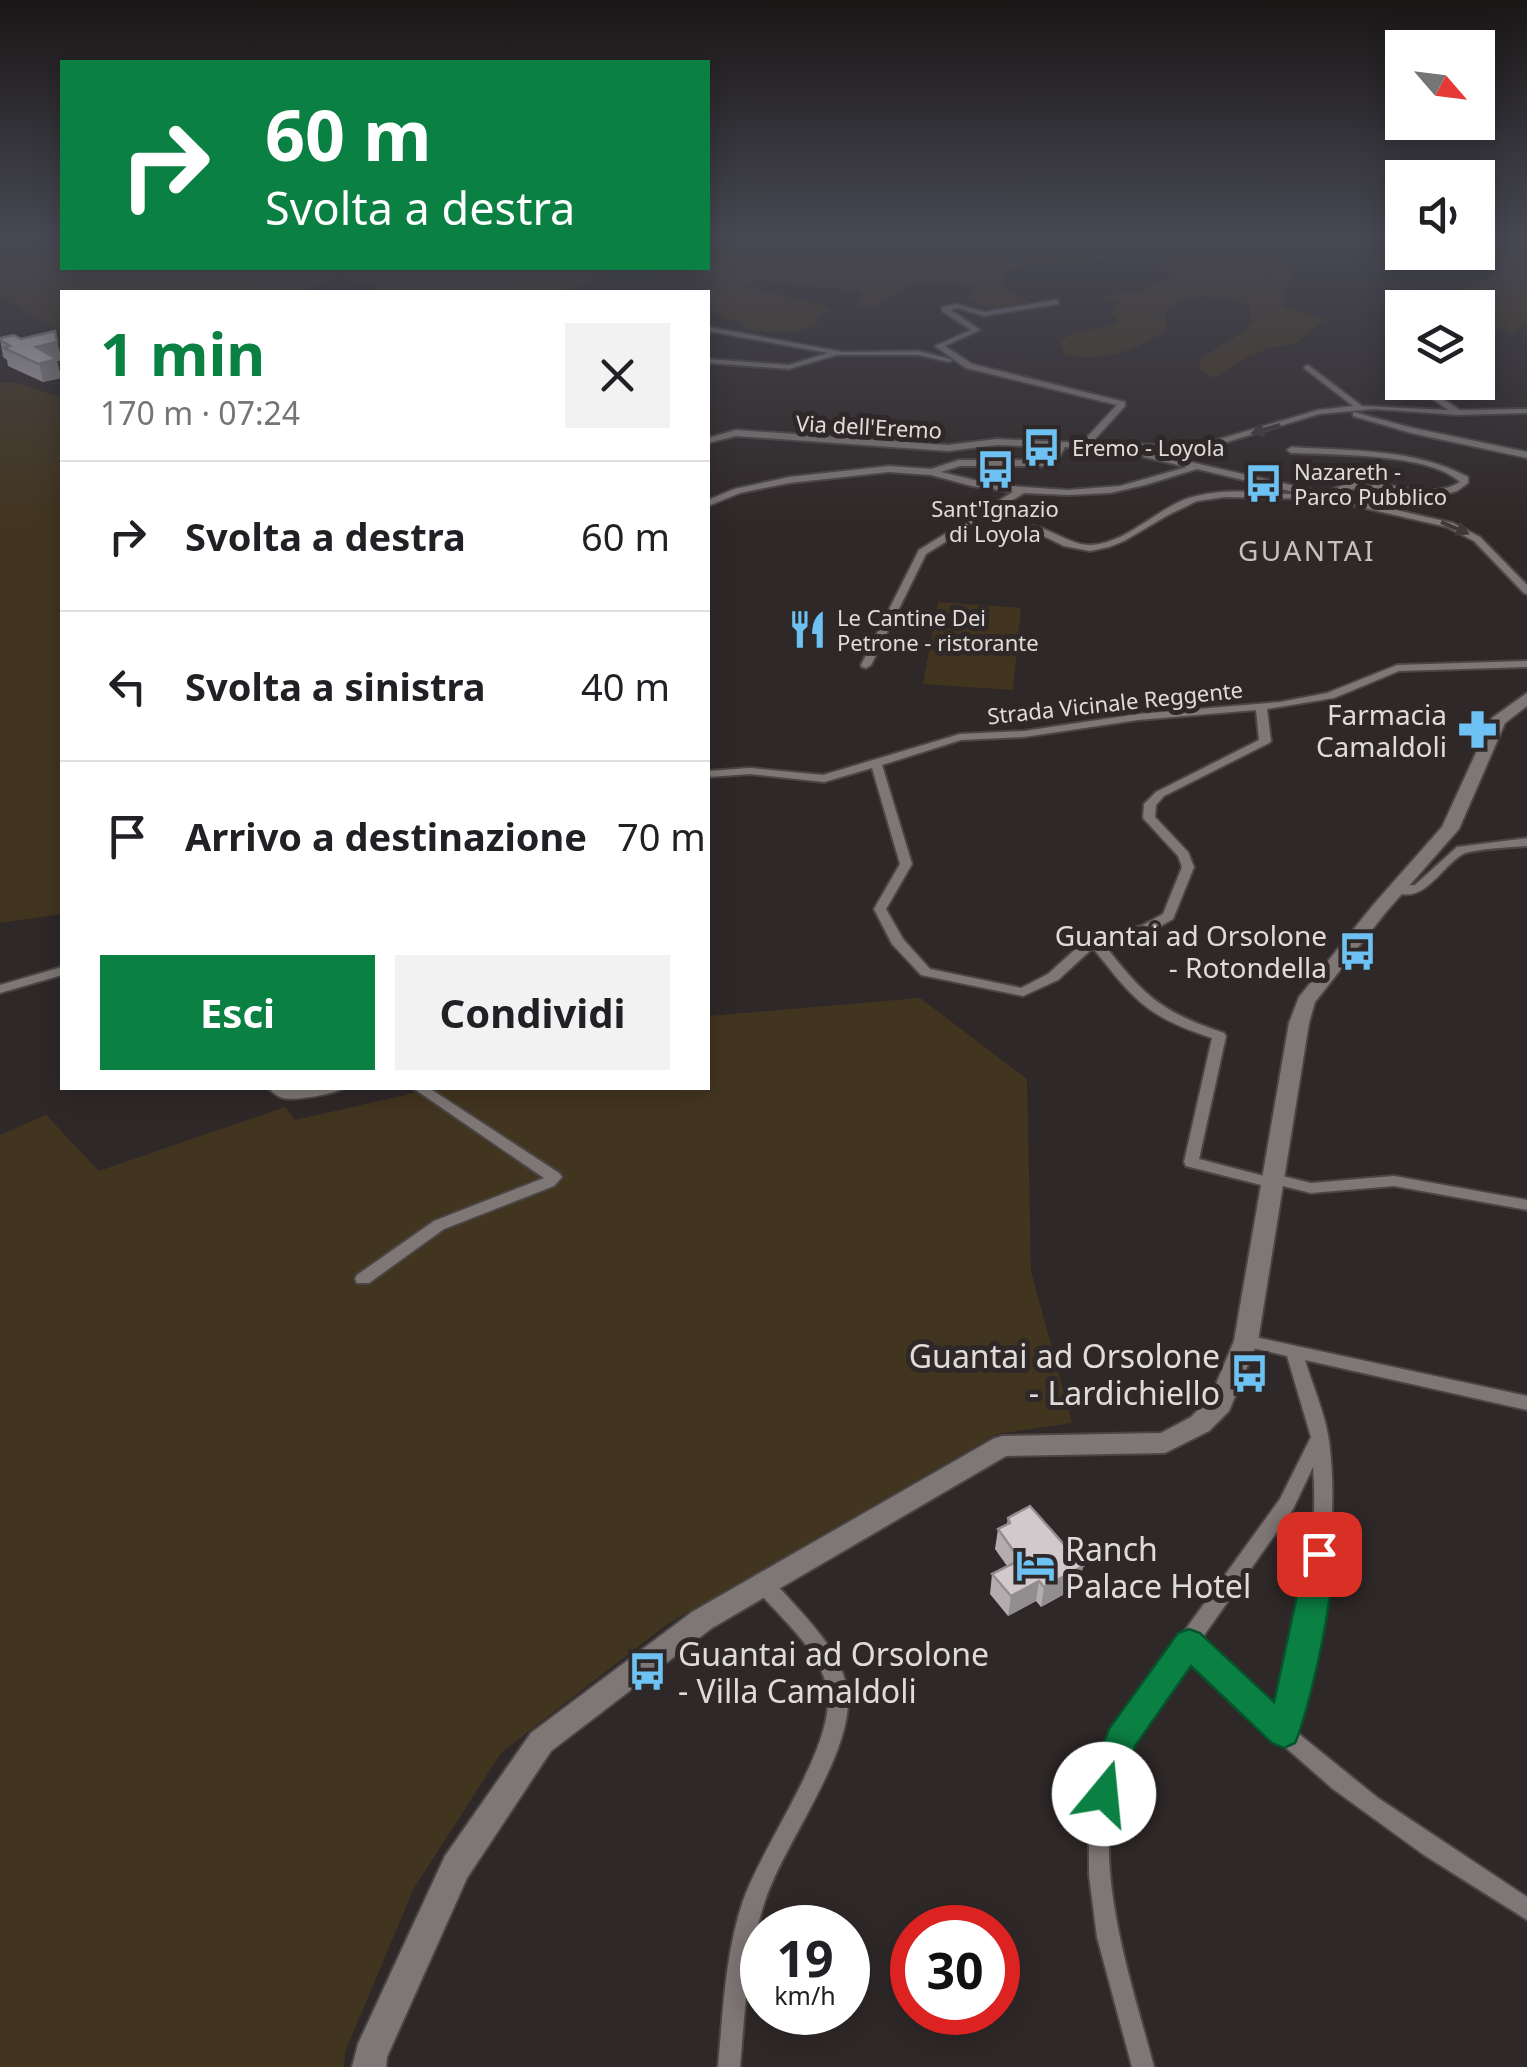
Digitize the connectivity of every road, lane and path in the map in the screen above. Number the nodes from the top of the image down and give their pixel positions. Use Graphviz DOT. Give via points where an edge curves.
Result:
graph roads {
  1 [pos="727,332"];
  2 [pos="970,332"];
  3 [pos="843,354"];
  4 [pos="710,361"];
  5 [pos="969,366"];
  6 [pos="1308,367"];
  7 [pos="1438,400"];
  8 [pos="1359,411"];
  9 [pos="1527,411"];
  10 [pos="1458,413"];
  11 [pos="710,440"];
  12 [pos="1062,444"];
  13 [pos="896,446"];
  14 [pos="1088,446"];
  15 [pos="1122,449"];
  16 [pos="1291,450"];
  17 [pos="1527,455"];
  18 [pos="1199,466"];
  19 [pos="904,468"];
  20 [pos="932,472"];
  21 [pos="1026,488"];
  22 [pos="1334,496"];
  23 [pos="710,502"];
  24 [pos="1030,527"];
  25 [pos="1527,591"];
  26 [pos="1527,664"];
  27 [pos="866,665"];
  28 [pos="1527,698"];
  29 [pos="1262,707"];
  30 [pos="876,762"];
  31 [pos="710,774"];
  32 [pos="1527,842"];
  33 [pos="1397,890"];
  34 [pos="1094,940"];
  35 [pos="60,971"];
  36 [pos="0,989"];
  37 [pos="279,1090"];
  38 [pos="320,1090"];
  39 [pos="423,1090"];
  40 [pos="1270,1180"];
  41 [pos="1527,1205"];
  42 [pos="363,1279"];
  43 [pos="1246,1341"];
  44 [pos="1294,1352"];
  45 [pos="1527,1403"];
  46 [pos="1320,1437"];
  47 [pos="764,1584"];
  48 [pos="1189,1643"];
  49 [pos="1284,1733"];
  50 [pos="1527,1909"];
  51 [pos="369,2067"];
  52 [pos="729,2067"];
  53 [pos="1143,2067"];
  1 -- 3 [label="street"];
  2 -- 5 [label="street" via="939,346"];
  3 -- 4 [label="street" via="788,368"];
  3 -- 5 [label="street" via="918,353"];
  5 -- 14 [label="street" via="1120,402"];
  6 -- 8 [label="street"];
  7 -- 10 [label="street"];
  8 -- 10 [label="street"];
  8 -- 15 [label="street, one-way" via="1318,412 1192,448"];
  8 -- 17 [label="street" via="1410,430"];
  9 -- 10 [label="street"];
  11 -- 13 [label="street, Via dell'Eremo" via="736,433"];
  12 -- 13 [label="street, Via dell'Eremo"];
  12 -- 14 [label="street, Via dell'Eremo"];
  12 -- 20 [label="street" via="1052,463 959,463"];
  13 -- 19 [label="street" via="878,456"];
  14 -- 15 [label="street, Via dell'Eremo"];
  15 -- 18 [label="street"];
  16 -- 22 [label="street" via="1423,464 1464,479 1452,491 1350,485"];
  18 -- 21 [label="street" via="1114,490"];
  18 -- 22 [label="street"];
  19 -- 20 [label="street"];
  19 -- 23 [label="street" via="762,485"];
  20 -- 21 [label="street"];
  21 -- 27 [label="street" via="922,552"];
  22 -- 24 [label="street" via="1192,500 1122,539 1087,547"];
  22 -- 25 [label="street, one-way" via="1467,532"];
  26 -- 29 [label="street, Strada Vicinale Reggente" via="1397,668 1330,696"];
  28 -- 33 [label="street" via="1498,722 1450,829"];
  29 -- 30 [label="street, Strada Vicinale Reggente" via="960,736"];
  29 -- 34 [label="street" via="1265,741 1150,804 1149,818 1188,867 1169,916 1158,925"];
  30 -- 31 [label="street, Strada Vicinale Reggente" via="824,779"];
  30 -- 34 [label="street" via="906,864 880,909 897,941 926,972 1023,992 1053,977"];
  32 -- 33 [label="street" via="1461,850 1419,888"];
  33 -- 40 [label="street" via="1306,1001"];
  34 -- 40 [label="street" via="1146,1006 1219,1036 1191,1162"];
  35 -- 36 [label="street"];
  37 -- 38 [label="street"];
  39 -- 42 [label="street" via="554,1176 439,1225"];
  40 -- 41 [label="street" via="1311,1188 1394,1181"];
  40 -- 43 [label="street"];
  43 -- 44 [label="street"];
  43 -- 47 [label="street" via="1220,1404 1165,1443 1002,1446"];
  44 -- 45 [label="street"];
  44 -- 46 [label="street"];
  46 -- 48 [label="street" via="1286,1504"];
  46 -- 49 [label="street" via="1323,1518 1316,1591"];
  47 -- 51 [label="street" via="702,1620 541,1742 456,1866"];
  47 -- 52 [label="street" via="828,1661 838,1699 826,1748 754,1899"];
  48 -- 49 [label="street"];
  48 -- 53 [label="street" via="1121,1740 1099,1814 1108,1937"];
  49 -- 50 [label="street" via="1396,1826"];
}
